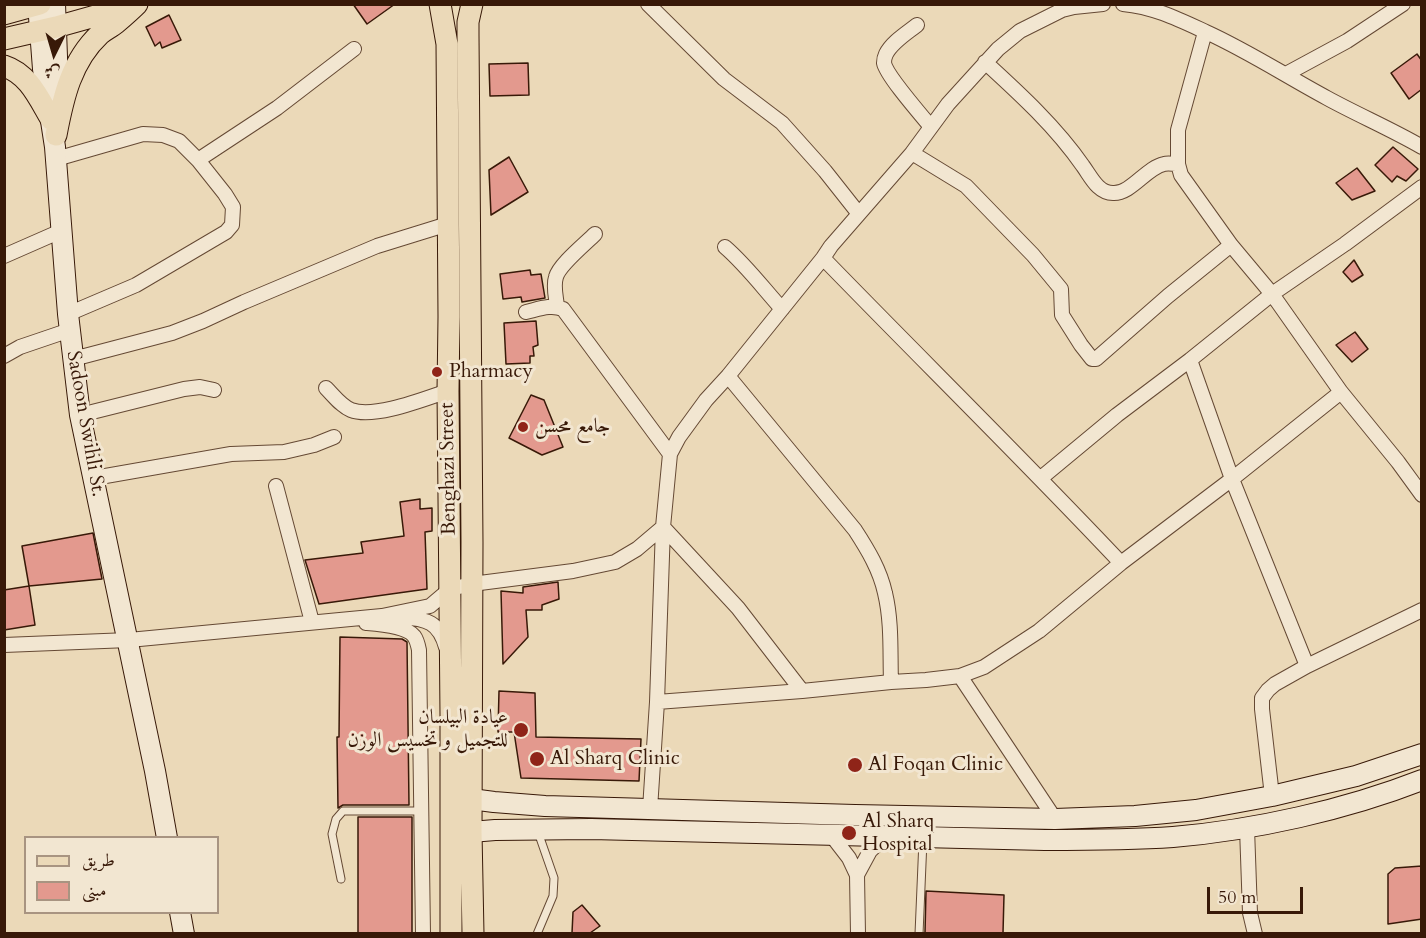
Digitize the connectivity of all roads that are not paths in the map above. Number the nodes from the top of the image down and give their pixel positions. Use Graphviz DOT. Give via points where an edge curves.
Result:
graph roads {
  1 [pos="55,4"];
  2 [pos="136,4"];
  3 [pos="440,4"];
  4 [pos="471,4"];
  5 [pos="648,4"];
  6 [pos="1103,4"];
  7 [pos="1123,4"];
  8 [pos="1403,4"];
  9 [pos="38,5"];
  10 [pos="1074,6"];
  11 [pos="4,14"];
  12 [pos="917,25"];
  13 [pos="48,29"];
  14 [pos="1205,32"];
  15 [pos="4,39"];
  16 [pos="354,50"];
  17 [pos="985,62"];
  18 [pos="4,66"];
  19 [pos="1286,74"];
  20 [pos="931,127"];
  21 [pos="55,140"];
  22 [pos="1422,147"];
  23 [pos="912,153"];
  24 [pos="198,160"];
  25 [pos="1178,164"];
  26 [pos="1422,187"];
  27 [pos="859,214"];
  28 [pos="448,224"];
  29 [pos="61,231"];
  30 [pos="595,234"];
  31 [pos="1231,245"];
  32 [pos="725,247"];
  33 [pos="4,256"];
  34 [pos="823,258"];
  35 [pos="1272,294"];
  36 [pos="557,306"];
  37 [pos="782,309"];
  38 [pos="526,312"];
  39 [pos="69,322"];
  40 [pos="4,356"];
  41 [pos="73,359"];
  42 [pos="1190,360"];
  43 [pos="728,376"];
  44 [pos="326,388"];
  45 [pos="214,390"];
  46 [pos="448,391"];
  47 [pos="1341,392"];
  48 [pos="80,415"];
  49 [pos="334,437"];
  50 [pos="670,454"];
  51 [pos="94,478"];
  52 [pos="1041,478"];
  53 [pos="1232,479"];
  54 [pos="276,486"];
  55 [pos="1422,495"];
  56 [pos="663,527"];
  57 [pos="1121,563"];
  58 [pos="472,584"];
  59 [pos="450,589"];
  60 [pos="1422,610"];
  61 [pos="382,616"];
  62 [pos="331,620"];
  63 [pos="312,622"];
  64 [pos="129,640"];
  65 [pos="4,645"];
  66 [pos="450,660"];
  67 [pos="1307,666"];
  68 [pos="960,676"];
  69 [pos="891,682"];
  70 [pos="802,691"];
  71 [pos="657,702"];
  72 [pos="1422,754"];
  73 [pos="1422,780"];
  74 [pos="1304,788"];
  75 [pos="1272,796"];
  76 [pos="471,799"];
  77 [pos="525,804"];
  78 [pos="650,809"];
  79 [pos="421,811"];
  80 [pos="1313,813"];
  81 [pos="1055,819"];
  82 [pos="1247,828"];
  83 [pos="531,830"];
  84 [pos="471,832"];
  85 [pos="167,836"];
  86 [pos="832,836"];
  87 [pos="885,837"];
  88 [pos="923,837"];
  89 [pos="857,875"];
  90 [pos="341,879"];
  91 [pos="180,914"];
  92 [pos="184,933"];
  93 [pos="423,933"];
  94 [pos="451,933"];
  95 [pos="473,933"];
  96 [pos="537,933"];
  97 [pos="858,933"];
  98 [pos="919,933"];
  99 [pos="1256,933"];
  1 -- 13 [label="main road"];
  2 -- 13 [label="main road"];
  2 -- 21 [label="main road" via="80,57 68,83"];
  3 -- 28 [label="main road, Benghazi Street" via="447,44"];
  4 -- 58 [label="main road, Benghazi Street" via="468,47"];
  5 -- 27 [label="street" via="724,79 782,123"];
  6 -- 10 [label="street"];
  7 -- 14 [label="street" via="1158,11"];
  8 -- 19 [label="street"];
  9 -- 11 [label="main road"];
  9 -- 13 [label="main road, Sadoon Swihli St."];
  10 -- 17 [label="street" via="1020,31"];
  12 -- 20 [label="street" via="886,52 884,65"];
  13 -- 15 [label="main road"];
  13 -- 21 [label="main road, Sadoon Swihli St."];
  14 -- 19 [label="street"];
  14 -- 25 [label="street" via="1178,130"];
  16 -- 24 [label="street" via="277,108"];
  17 -- 20 [label="street"];
  17 -- 25 [label="street" via="1041,116 1106,193 1116,194 1130,187 1156,167"];
  18 -- 21 [label="main road" via="30,84"];
  19 -- 22 [label="street"];
  20 -- 23 [label="street"];
  21 -- 24 [label="street" via="163,135 179,141"];
  21 -- 29 [label="main road, Sadoon Swihli St."];
  23 -- 27 [label="street"];
  23 -- 31 [label="street" via="966,186 1033,255 1061,289 1062,315 1092,359"];
  24 -- 39 [label="street" via="233,207 232,225"];
  25 -- 31 [label="street" via="1181,175"];
  26 -- 35 [label="street"];
  27 -- 34 [label="street"];
  28 -- 41 [label="street" via="377,246 172,333"];
  28 -- 46 [label="main road, Benghazi Street"];
  29 -- 33 [label="street"];
  29 -- 39 [label="main road, Sadoon Swihli St."];
  30 -- 36 [label="street" via="556,275"];
  31 -- 35 [label="street"];
  32 -- 37 [label="street"];
  34 -- 37 [label="street"];
  34 -- 52 [label="street"];
  35 -- 42 [label="street"];
  35 -- 47 [label="street"];
  36 -- 38 [label="street"];
  36 -- 50 [label="street"];
  37 -- 43 [label="street"];
  39 -- 40 [label="street"];
  39 -- 41 [label="main road, Sadoon Swihli St."];
  41 -- 48 [label="main road, Sadoon Swihli St."];
  42 -- 52 [label="street"];
  42 -- 53 [label="street"];
  43 -- 50 [label="street" via="706,400"];
  43 -- 69 [label="street" via="872,556 889,618"];
  44 -- 46 [label="street" via="343,405 362,412 394,408"];
  45 -- 48 [label="street" via="184,389"];
  46 -- 59 [label="main road, Benghazi Street"];
  47 -- 53 [label="street"];
  47 -- 55 [label="street"];
  48 -- 51 [label="main road, Sadoon Swihli St."];
  49 -- 51 [label="street" via="284,452 231,454"];
  50 -- 56 [label="street"];
  51 -- 64 [label="main road, Sadoon Swihli St."];
  52 -- 57 [label="street"];
  53 -- 57 [label="street"];
  53 -- 67 [label="street"];
  54 -- 63 [label="street"];
  56 -- 58 [label="street" via="615,562"];
  56 -- 70 [label="street" via="738,608"];
  56 -- 71 [label="street"];
  57 -- 68 [label="street" via="1040,631 984,667"];
  58 -- 59 [label="street"];
  58 -- 76 [label="main road, Benghazi Street"];
  59 -- 61 [label="street" via="430,606"];
  59 -- 66 [label="main road, Benghazi Street"];
  60 -- 67 [label="street"];
  61 -- 62 [label="street"];
  61 -- 66 [label="street" via="430,622 444,638"];
  62 -- 63 [label="street"];
  62 -- 79 [label="street" via="398,628 410,633 418,643"];
  63 -- 64 [label="street"];
  64 -- 65 [label="street"];
  64 -- 85 [label="main road, Sadoon Swihli St."];
  66 -- 94 [label="main road, Benghazi Street"];
  67 -- 75 [label="street" via="1275,684 1262,698"];
  68 -- 69 [label="street"];
  68 -- 81 [label="street"];
  69 -- 70 [label="street"];
  70 -- 71 [label="street"];
  71 -- 78 [label="street"];
  72 -- 74 [label="main road"];
  73 -- 80 [label="main road"];
  74 -- 75 [label="main road"];
  74 -- 80 [label="main road"];
  75 -- 81 [label="main road" via="1196,810"];
  76 -- 77 [label="main road"];
  76 -- 84 [label="main road, Benghazi Street"];
  77 -- 78 [label="main road"];
  77 -- 83 [label="main road"];
  78 -- 81 [label="main road"];
  79 -- 90 [label="lane" via="343,811 332,834"];
  79 -- 93 [label="street"];
  80 -- 82 [label="main road"];
  82 -- 88 [label="main road" via="1115,839"];
  82 -- 99 [label="street" via="1250,914"];
  83 -- 84 [label="main road"];
  83 -- 86 [label="main road"];
  83 -- 96 [label="lane" via="554,878 553,896"];
  84 -- 95 [label="main road, Benghazi Street"];
  86 -- 87 [label="main road"];
  86 -- 89 [label="street"];
  87 -- 88 [label="main road"];
  87 -- 89 [label="street" via="870,851"];
  88 -- 98 [label="lane"];
  89 -- 97 [label="street"];
  91 -- 92 [label="main road"];
}
